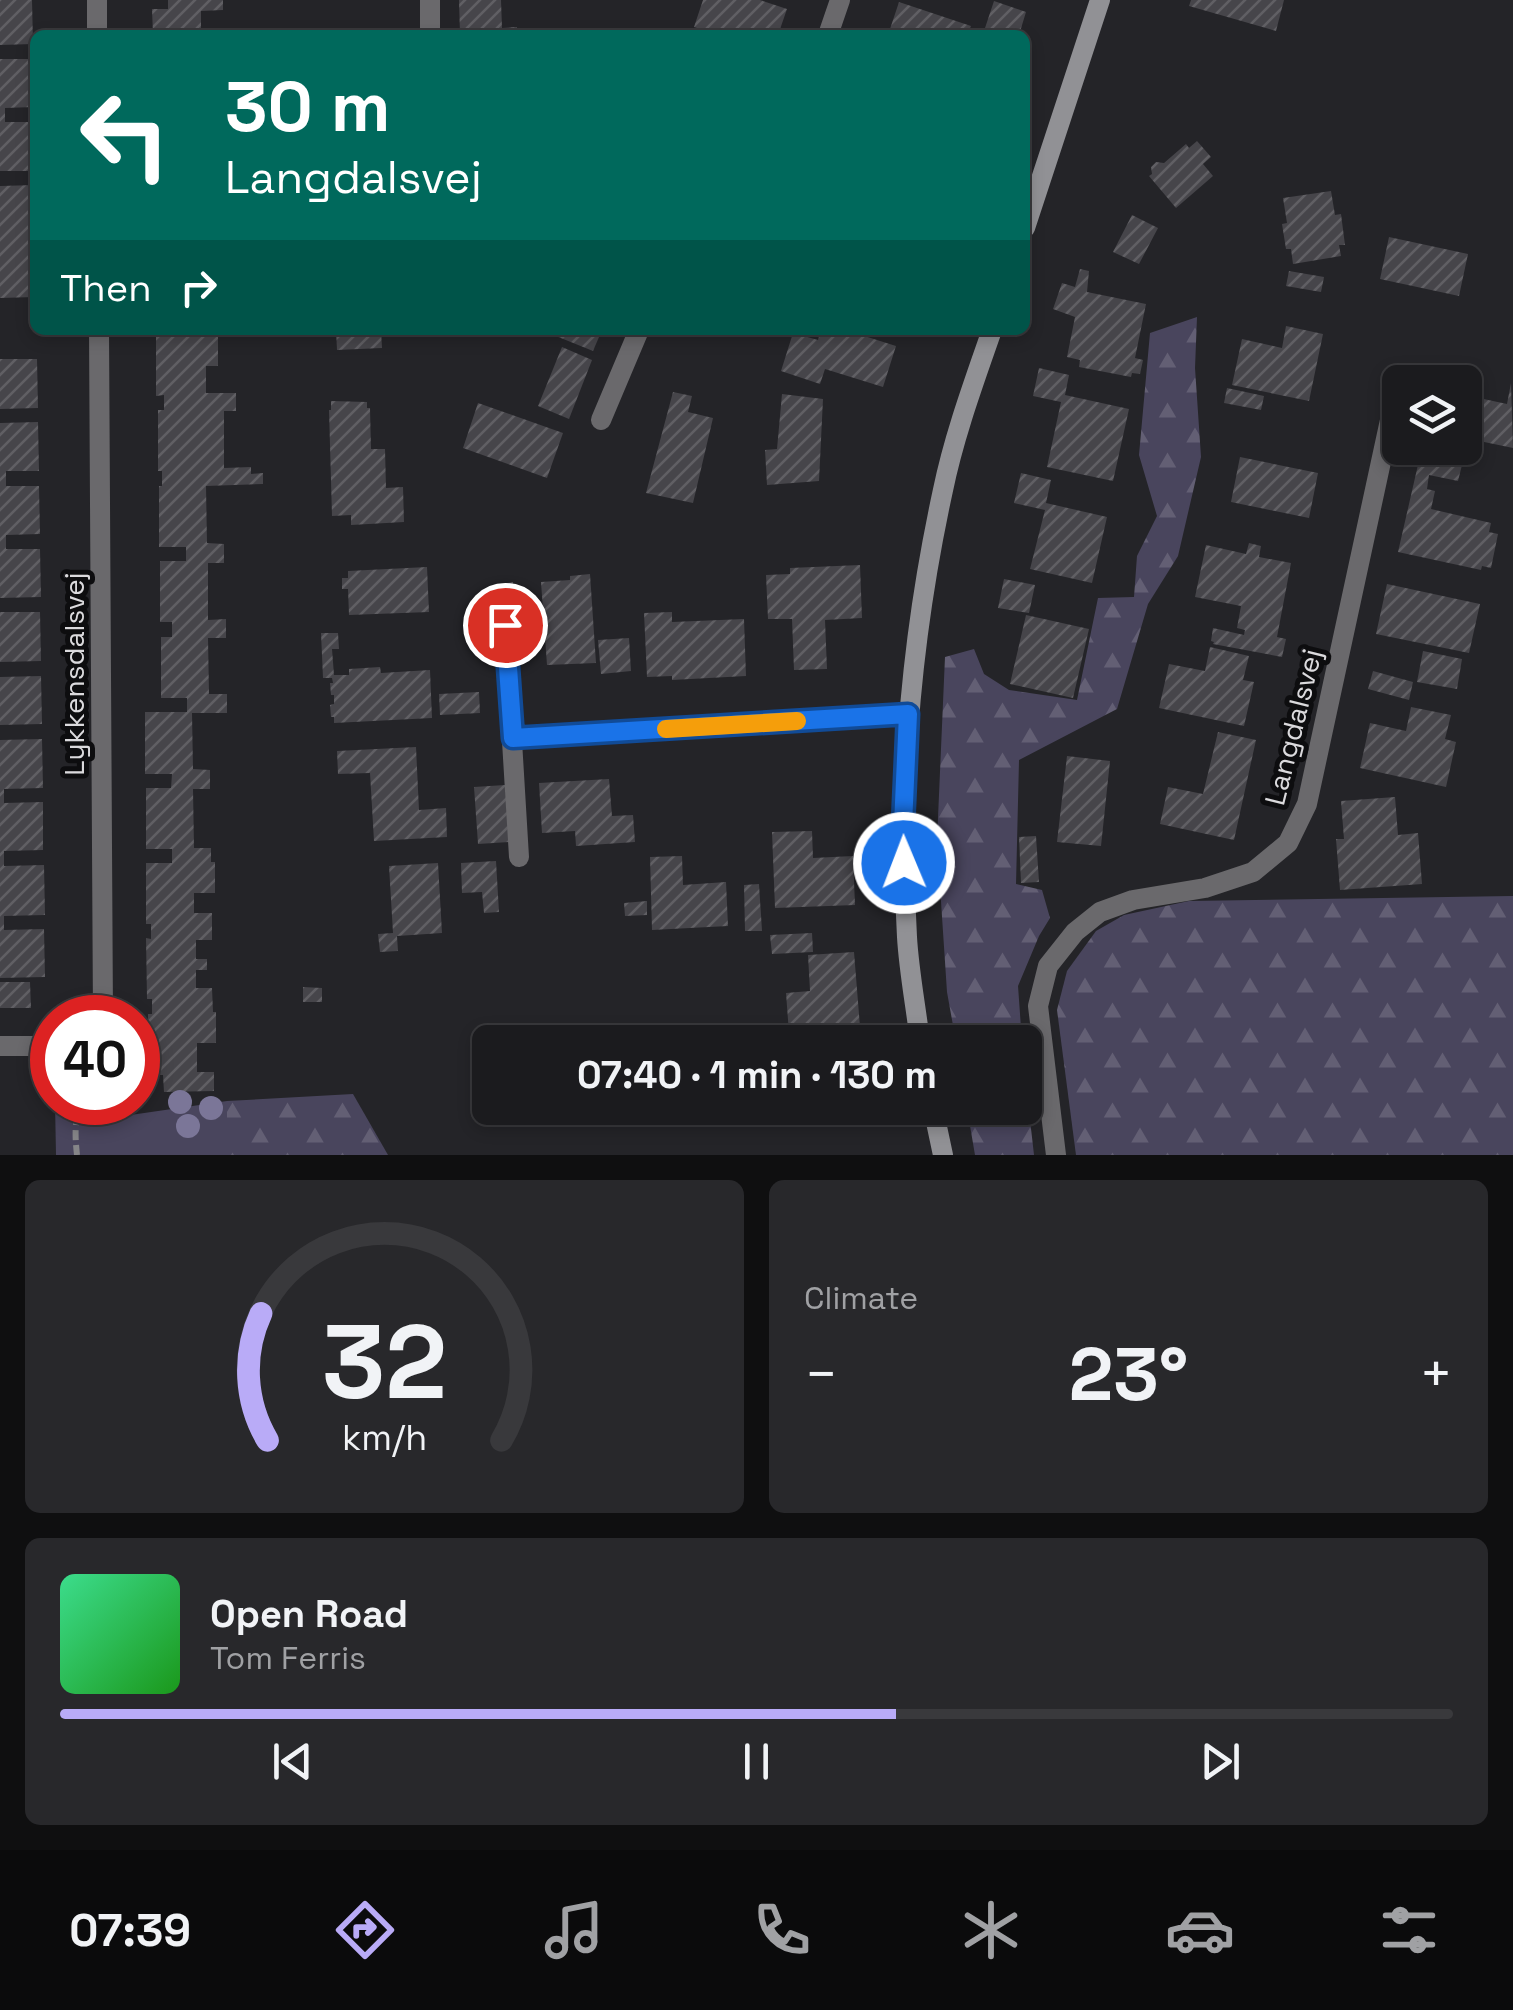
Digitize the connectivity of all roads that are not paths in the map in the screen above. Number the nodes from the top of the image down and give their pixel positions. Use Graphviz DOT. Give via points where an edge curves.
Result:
graph roads {
  1 [pos="97,0"];
  2 [pos="430,0"];
  3 [pos="840,0"];
  4 [pos="1100,0"];
  5 [pos="97,30"];
  6 [pos="430,30"];
  7 [pos="830,30"];
  8 [pos="1030,213"];
  9 [pos="100,335"];
  10 [pos="636,335"];
  11 [pos="990,335"];
  12 [pos="601,420"];
  13 [pos="1382,457"];
  14 [pos="505,625"];
  15 [pos="908,714"];
  16 [pos="513,738"];
  17 [pos="519,857"];
  18 [pos="103,995"];
  19 [pos="918,1025"];
  20 [pos="0,1046"];
  21 [pos="30,1046"];
  22 [pos="936,1125"];
  23 [pos="942,1155"];
  24 [pos="1056,1155"];
  1 -- 5 [label="street"];
  2 -- 6 [label="street"];
  3 -- 7 [label="street"];
  4 -- 8 [label="street"];
  9 -- 18 [label="street, Lykkensdalsvej"];
  10 -- 12 [label="street"];
  11 -- 15 [label="street" via="943,486"];
  13 -- 24 [label="street, Langdalsvej" via="1307,804 1288,843 1254,872 1100,912 1048,966 1038,1006"];
  14 -- 16 [label="street"];
  15 -- 16 [label="street"];
  15 -- 19 [label="street" via="903,825"];
  16 -- 17 [label="street"];
  20 -- 21 [label="street"];
  22 -- 23 [label="street"];
}
